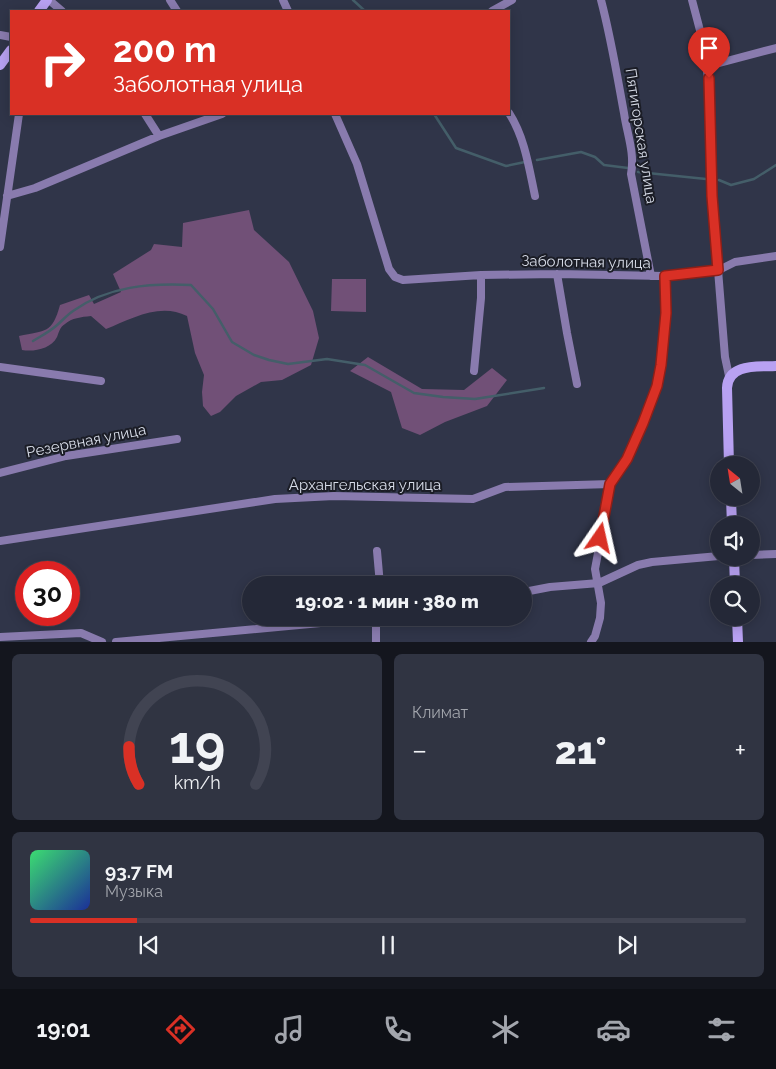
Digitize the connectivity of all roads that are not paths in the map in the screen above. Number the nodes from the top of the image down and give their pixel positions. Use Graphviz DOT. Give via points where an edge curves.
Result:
graph roads {
  1 [pos="48,0"];
  2 [pos="512,0"];
  3 [pos="601,0"];
  4 [pos="692,0"];
  5 [pos="40,10"];
  6 [pos="61,10"];
  7 [pos="494,10"];
  8 [pos="776,48"];
  9 [pos="10,51"];
  10 [pos="0,65"];
  11 [pos="708,66"];
  12 [pos="19,115"];
  13 [pos="146,115"];
  14 [pos="219,115"];
  15 [pos="335,115"];
  16 [pos="510,115"];
  17 [pos="159,136"];
  18 [pos="7,196"];
  19 [pos="535,196"];
  20 [pos="0,247"];
  21 [pos="776,256"];
  22 [pos="718,270"];
  23 [pos="557,274"];
  24 [pos="481,275"];
  25 [pos="651,276"];
  26 [pos="665,276"];
  27 [pos="776,366"];
  28 [pos="0,367"];
  29 [pos="474,371"];
  30 [pos="729,376"];
  31 [pos="101,382"];
  32 [pos="577,384"];
  33 [pos="178,439"];
  34 [pos="729,456"];
  35 [pos="0,473"];
  36 [pos="610,484"];
  37 [pos="0,541"];
  38 [pos="377,551"];
  39 [pos="776,554"];
  40 [pos="760,555"];
  41 [pos="710,557"];
  42 [pos="379,576"];
  43 [pos="598,583"];
  44 [pos="532,590"];
  45 [pos="289,626"];
  46 [pos="375,626"];
  47 [pos="737,626"];
  48 [pos="0,637"];
  49 [pos="102,642"];
  50 [pos="116,642"];
  51 [pos="376,642"];
  52 [pos="591,642"];
  53 [pos="738,642"];
  1 -- 5 [label="main road"];
  1 -- 6 [label="street"];
  2 -- 7 [label="street"];
  3 -- 25 [label="street, Пятигорская улица" via="617,70 633,160 631,174"];
  4 -- 11 [label="street"];
  8 -- 11 [label="street"];
  9 -- 10 [label="main road"];
  11 -- 22 [label="street"];
  12 -- 18 [label="street"];
  13 -- 17 [label="street"];
  14 -- 17 [label="street"];
  15 -- 24 [label="street, Заболотная улица" via="357,164 394,277 403,280"];
  16 -- 19 [label="street" via="528,159"];
  17 -- 18 [label="street" via="35,188"];
  18 -- 20 [label="street"];
  21 -- 22 [label="street, Заболотная улица" via="735,262"];
  22 -- 26 [label="street, Заболотная улица"];
  22 -- 30 [label="street"];
  23 -- 24 [label="street, Заболотная улица"];
  23 -- 25 [label="street, Заболотная улица"];
  23 -- 32 [label="street"];
  24 -- 29 [label="street"];
  25 -- 26 [label="street, Заболотная улица"];
  26 -- 36 [label="street" via="666,313 657,386 627,459"];
  27 -- 30 [label="main road" via="744,368"];
  28 -- 31 [label="street"];
  30 -- 34 [label="main road"];
  33 -- 35 [label="street, Резервная улица" via="66,456"];
  36 -- 37 [label="street, Архангельская улица" via="506,488 472,499 334,496 275,499"];
  36 -- 43 [label="street" via="595,569"];
  38 -- 42 [label="street"];
  39 -- 40 [label="street"];
  41 -- 43 [label="street" via="645,563"];
  43 -- 44 [label="street"];
  43 -- 52 [label="street" via="600,618"];
  45 -- 50 [label="street"];
  46 -- 51 [label="street"];
  47 -- 53 [label="main road"];
  48 -- 49 [label="street" via="81,633"];
}
